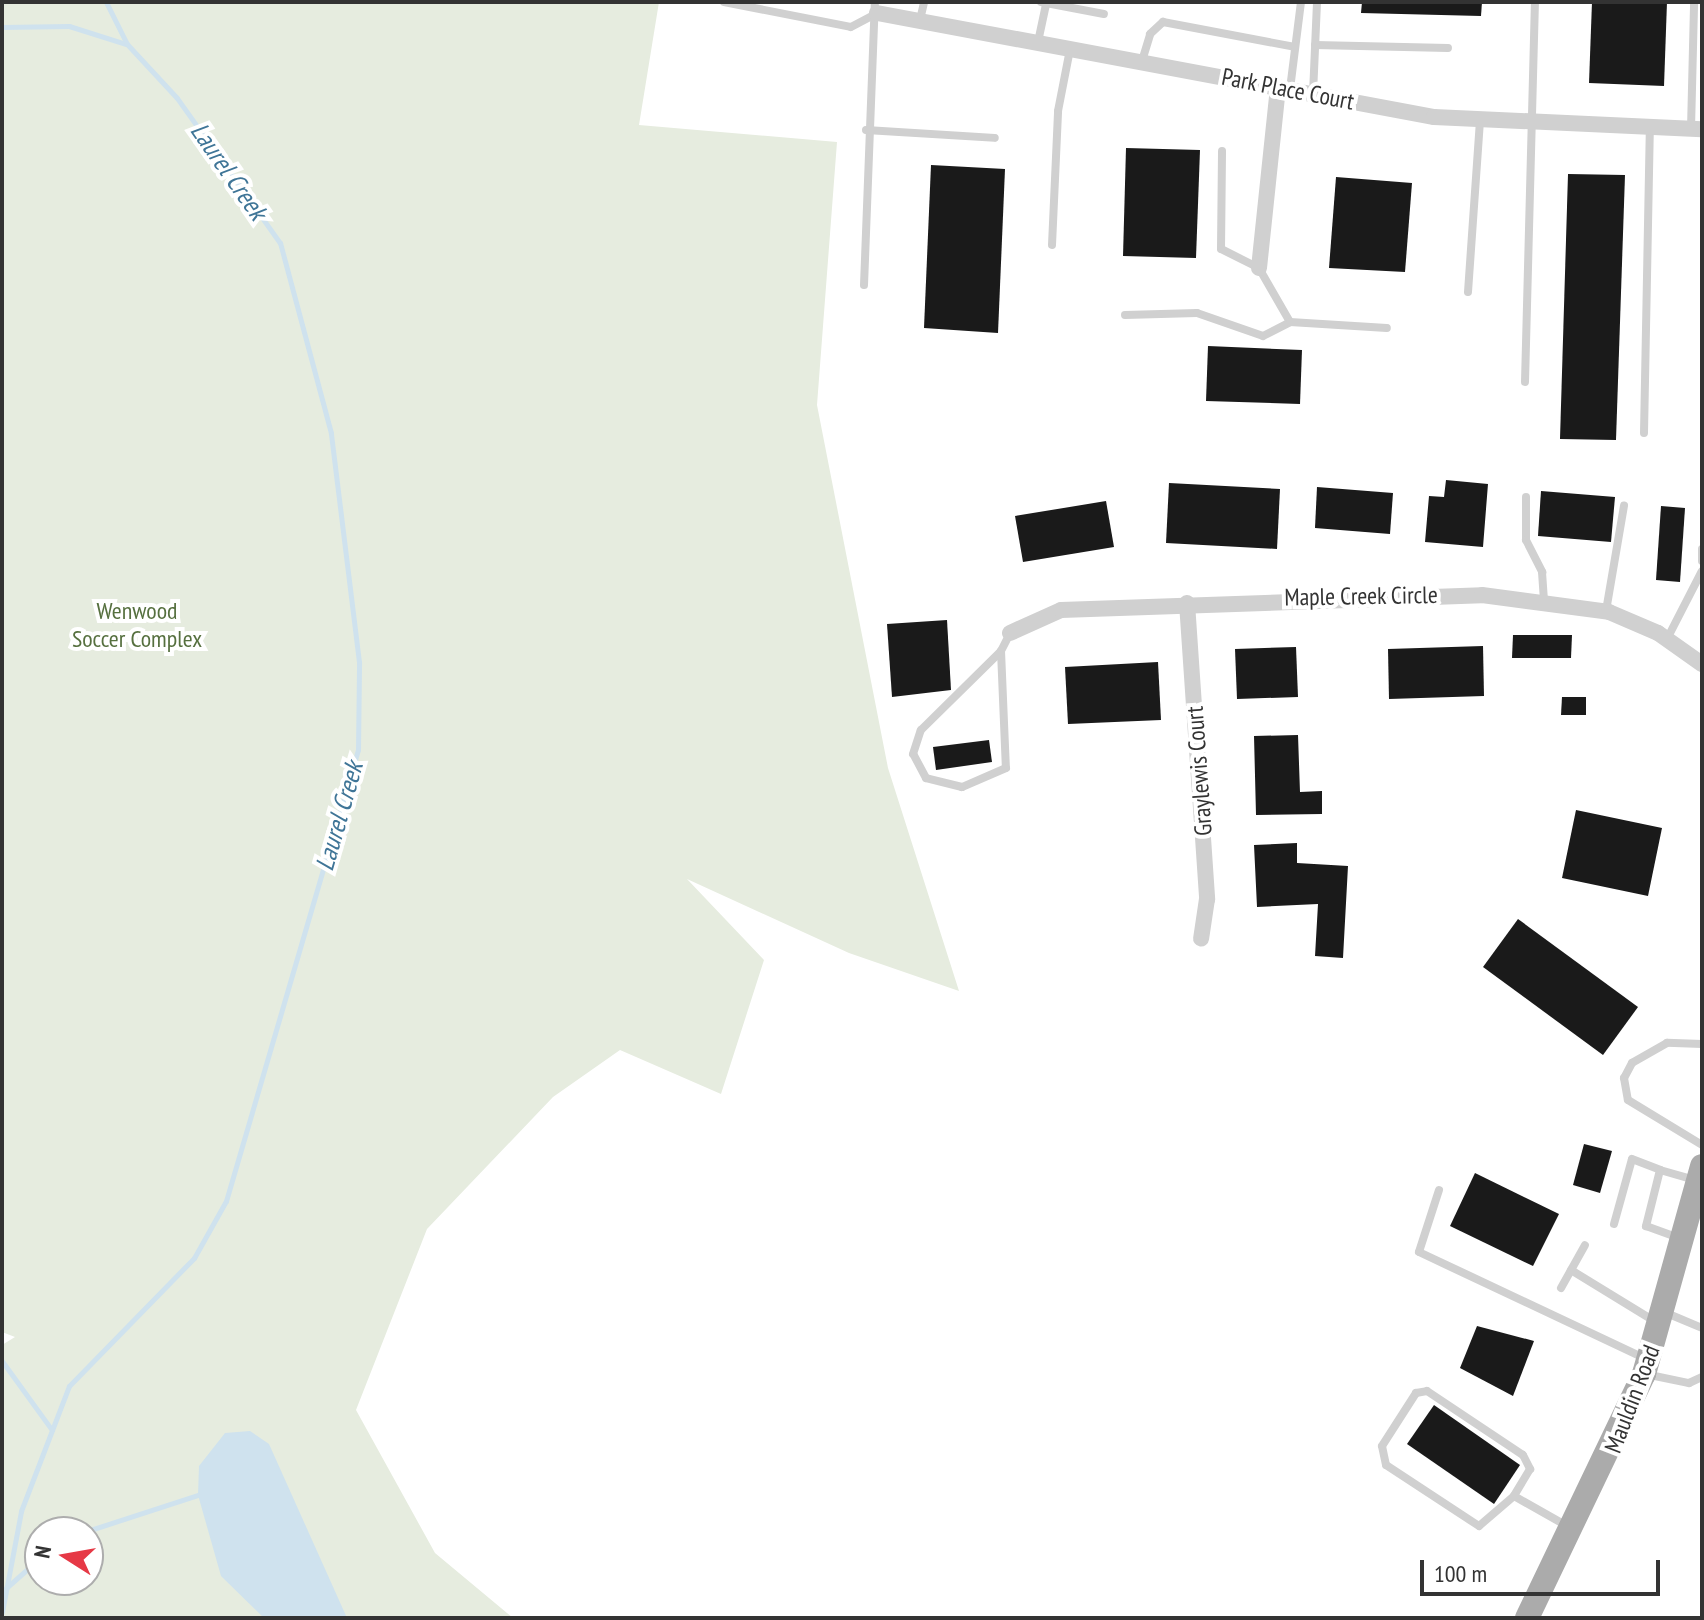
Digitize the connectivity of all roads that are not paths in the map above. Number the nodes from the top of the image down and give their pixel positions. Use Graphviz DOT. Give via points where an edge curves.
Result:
graph roads {
  1 [pos="724,2"];
  2 [pos="924,2"];
  3 [pos="1043,2"];
  4 [pos="1301,2"];
  5 [pos="1317,2"];
  6 [pos="1535,2"];
  7 [pos="1694,2"];
  8 [pos="876,8"];
  9 [pos="1104,14"];
  10 [pos="920,20"];
  11 [pos="1038,43"];
  12 [pos="1315,45"];
  13 [pos="1295,47"];
  14 [pos="1448,48"];
  15 [pos="1070,49"];
  16 [pos="1142,61"];
  17 [pos="1284,88"];
  18 [pos="1313,94"];
  19 [pos="1480,122"];
  20 [pos="1530,126"];
  21 [pos="1650,129"];
  22 [pos="866,130"];
  23 [pos="1697,130"];
  24 [pos="995,138"];
  25 [pos="1222,151"];
  26 [pos="1052,245"];
  27 [pos="1259,268"];
  28 [pos="864,285"];
  29 [pos="1468,292"];
  30 [pos="1125,315"];
  31 [pos="1290,322"];
  32 [pos="1387,328"];
  33 [pos="1525,382"];
  34 [pos="1644,433"];
  35 [pos="1526,497"];
  36 [pos="1624,506"];
  37 [pos="1702,549"];
  38 [pos="1702,561"];
  39 [pos="1702,571"];
  40 [pos="1544,600"];
  41 [pos="1187,603"];
  42 [pos="1606,611"];
  43 [pos="1010,633"];
  44 [pos="1667,639"];
  45 [pos="1001,651"];
  46 [pos="1702,664"];
  47 [pos="1201,939"];
  48 [pos="1702,1044"];
  49 [pos="1702,1145"];
  50 [pos="1660,1170"];
  51 [pos="1700,1174"];
  52 [pos="1439,1190"];
  53 [pos="1614,1224"];
  54 [pos="1686,1240"];
  55 [pos="1585,1245"];
  56 [pos="1571,1270"];
  57 [pos="1561,1288"];
  58 [pos="1662,1318"];
  59 [pos="1702,1328"];
  60 [pos="1647,1366"];
  61 [pos="1702,1377"];
  62 [pos="1514,1496"];
  63 [pos="1575,1530"];
  64 [pos="1527,1618"];
  1 -- 8 [label="lane" via="851,27"];
  2 -- 10 [label="lane"];
  3 -- 9 [label="lane"];
  3 -- 11 [label="lane"];
  4 -- 13 [label="lane"];
  5 -- 12 [label="lane"];
  6 -- 20 [label="lane"];
  7 -- 23 [label="lane"];
  8 -- 10 [label="street, Park Place Court"];
  8 -- 22 [label="lane"];
  10 -- 11 [label="street, Park Place Court"];
  11 -- 15 [label="street, Park Place Court"];
  12 -- 14 [label="lane"];
  12 -- 18 [label="lane"];
  13 -- 16 [label="lane" via="1163,22 1150,34"];
  13 -- 17 [label="lane"];
  15 -- 16 [label="street, Park Place Court"];
  15 -- 26 [label="lane" via="1058,111"];
  16 -- 17 [label="street, Park Place Court"];
  17 -- 18 [label="street, Park Place Court"];
  17 -- 27 [label="street"];
  18 -- 19 [label="street, Park Place Court"];
  19 -- 20 [label="street, Park Place Court"];
  19 -- 29 [label="lane"];
  20 -- 21 [label="street, Park Place Court"];
  20 -- 33 [label="lane"];
  21 -- 23 [label="street, Park Place Court"];
  21 -- 34 [label="lane"];
  22 -- 24 [label="lane"];
  22 -- 28 [label="lane"];
  25 -- 27 [label="lane" via="1221,249"];
  27 -- 31 [label="lane"];
  30 -- 31 [label="lane" via="1197,313 1263,336"];
  31 -- 32 [label="lane"];
  35 -- 40 [label="lane" via="1526,540 1541,567"];
  36 -- 42 [label="lane"];
  37 -- 38 [label="lane"];
  39 -- 44 [label="lane"];
  40 -- 41 [label="street, Maple Creek Circle" via="1427,594"];
  40 -- 42 [label="street, Maple Creek Circle"];
  41 -- 43 [label="street, Maple Creek Circle" via="1061,610"];
  41 -- 47 [label="street, Graylewis Court" via="1207,899"];
  42 -- 44 [label="street, Maple Creek Circle"];
  43 -- 45 [label="lane"];
  44 -- 46 [label="street, Maple Creek Circle"];
  45 -- 45 [label="lane" via="921,730 913,754 926,778 962,787 1006,768"];
  48 -- 49 [label="lane" via="1667,1043 1632,1063 1624,1078 1628,1100"];
  50 -- 51 [label="lane"];
  50 -- 53 [label="lane" via="1632,1159"];
  50 -- 54 [label="lane" via="1646,1226"];
  51 -- 54 [label="main road, Mauldin Road"];
  52 -- 60 [label="lane" via="1419,1252"];
  54 -- 58 [label="main road, Mauldin Road"];
  55 -- 56 [label="lane"];
  56 -- 57 [label="lane"];
  56 -- 58 [label="lane"];
  58 -- 59 [label="lane"];
  58 -- 60 [label="main road, Mauldin Road"];
  60 -- 61 [label="lane" via="1689,1383"];
  60 -- 63 [label="main road, Mauldin Road"];
  62 -- 62 [label="lane" via="1530,1469 1523,1455 1427,1391 1416,1393 1382,1446 1386,1465 1479,1526"];
  62 -- 63 [label="lane"];
  63 -- 64 [label="main road, Mauldin Road"];
}
